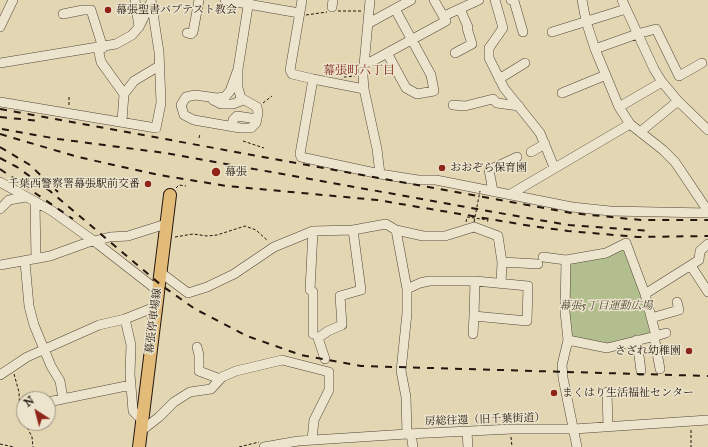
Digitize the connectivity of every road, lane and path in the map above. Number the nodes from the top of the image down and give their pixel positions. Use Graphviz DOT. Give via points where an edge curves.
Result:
graph roads {
  1 [pos="13,0"];
  2 [pos="135,0"];
  3 [pos="199,0"];
  4 [pos="225,0"];
  5 [pos="302,0"];
  6 [pos="370,0"];
  7 [pos="411,0"];
  8 [pos="434,0"];
  9 [pos="479,0"];
  10 [pos="505,0"];
  11 [pos="512,0"];
  12 [pos="582,0"];
  13 [pos="622,0"];
  14 [pos="248,2"];
  15 [pos="495,2"];
  16 [pos="626,4"];
  17 [pos="395,9"];
  18 [pos="460,9"];
  19 [pos="299,13"];
  20 [pos="63,14"];
  21 [pos="444,16"];
  22 [pos="586,21"];
  23 [pos="369,23"];
  24 [pos="0,27"];
  25 [pos="139,27"];
  26 [pos="523,32"];
  27 [pos="552,32"];
  28 [pos="187,33"];
  29 [pos="637,34"];
  30 [pos="411,40"];
  31 [pos="101,48"];
  32 [pos="595,50"];
  33 [pos="387,53"];
  34 [pos="455,53"];
  35 [pos="0,63"];
  36 [pos="525,63"];
  37 [pos="702,63"];
  38 [pos="365,65"];
  39 [pos="158,66"];
  40 [pos="238,69"];
  41 [pos="606,75"];
  42 [pos="499,79"];
  43 [pos="313,80"];
  44 [pos="662,82"];
  45 [pos="364,90"];
  46 [pos="562,93"];
  47 [pos="124,94"];
  48 [pos="272,96"];
  49 [pos="208,97"];
  50 [pos="244,100"];
  51 [pos="678,101"];
  52 [pos="0,102"];
  53 [pos="262,104"];
  54 [pos="453,105"];
  55 [pos="519,106"];
  56 [pos="619,107"];
  57 [pos="122,121"];
  58 [pos="630,124"];
  59 [pos="708,130"];
  60 [pos="640,132"];
  61 [pos="200,134"];
  62 [pos="198,138"];
  63 [pos="243,141"];
  64 [pos="545,144"];
  65 [pos="264,148"];
  66 [pos="531,152"];
  67 [pos="517,157"];
  68 [pos="554,167"];
  69 [pos="380,174"];
  70 [pos="0,182"];
  71 [pos="186,186"];
  72 [pos="480,191"];
  73 [pos="493,191"];
  74 [pos="170,195"];
  75 [pos="509,195"];
  76 [pos="27,196"];
  77 [pos="35,202"];
  78 [pos="0,209"];
  79 [pos="708,212"];
  80 [pos="474,222"];
  81 [pos="166,224"];
  82 [pos="353,230"];
  83 [pos="396,230"];
  84 [pos="313,231"];
  85 [pos="164,238"];
  86 [pos="93,241"];
  87 [pos="708,244"];
  88 [pos="274,247"];
  89 [pos="36,259"];
  90 [pos="566,260"];
  91 [pos="25,262"];
  92 [pos="502,262"];
  93 [pos="0,265"];
  94 [pos="691,266"];
  95 [pos="160,272"];
  96 [pos="474,281"];
  97 [pos="501,284"];
  98 [pos="407,289"];
  99 [pos="157,290"];
  100 [pos="708,292"];
  101 [pos="645,294"];
  102 [pos="677,302"];
  103 [pos="155,307"];
  104 [pos="474,316"];
  105 [pos="651,318"];
  106 [pos="125,319"];
  107 [pos="666,333"];
  108 [pos="313,334"];
  109 [pos="473,334"];
  110 [pos="655,336"];
  111 [pos="568,340"];
  112 [pos="637,340"];
  113 [pos="197,347"];
  114 [pos="45,350"];
  115 [pos="325,359"];
  116 [pos="12,366"];
  117 [pos="660,369"];
  118 [pos="641,371"];
  119 [pos="0,375"];
  120 [pos="220,379"];
  121 [pos="131,385"];
  122 [pos="19,391"];
  123 [pos="607,392"];
  124 [pos="63,399"];
  125 [pos="56,400"];
  126 [pos="690,420"];
  127 [pos="708,420"];
  128 [pos="141,426"];
  129 [pos="608,426"];
  130 [pos="574,429"];
  131 [pos="29,431"];
  132 [pos="467,432"];
  133 [pos="409,434"];
  134 [pos="511,434"];
  135 [pos="312,440"];
  136 [pos="0,444"];
  137 [pos="298,444"];
  138 [pos="14,447"];
  139 [pos="33,447"];
  140 [pos="139,447"];
  141 [pos="264,447"];
  142 [pos="413,447"];
  143 [pos="468,447"];
  144 [pos="512,447"];
  145 [pos="578,447"];
  146 [pos="691,447"];
  1 -- 24 [label="street"];
  2 -- 25 [label="street"];
  3 -- 28 [label="street" via="193,32"];
  4 -- 14 [label="street"];
  5 -- 19 [label="street"];
  6 -- 23 [label="street"];
  7 -- 17 [label="street"];
  8 -- 21 [label="street"];
  9 -- 18 [label="street"];
  10 -- 15 [label="street"];
  11 -- 26 [label="street"];
  12 -- 22 [label="street"];
  13 -- 16 [label="street"];
  14 -- 19 [label="street"];
  14 -- 40 [label="street"];
  15 -- 42 [label="street" via="503,28 488,53"];
  16 -- 22 [label="street"];
  16 -- 29 [label="street"];
  17 -- 23 [label="street"];
  17 -- 30 [label="street"];
  18 -- 21 [label="street"];
  18 -- 34 [label="street" via="472,44"];
  19 -- 43 [label="street" via="290,70 292,74"];
  20 -- 31 [label="street" via="91,10"];
  21 -- 30 [label="street" via="446,21"];
  22 -- 27 [label="street"];
  22 -- 32 [label="street"];
  23 -- 38 [label="street"];
  25 -- 31 [label="street" via="124,40"];
  25 -- 39 [label="street" via="151,0 159,52"];
  29 -- 32 [label="street"];
  29 -- 37 [label="street" via="656,29 679,76"];
  29 -- 44 [label="street"];
  30 -- 33 [label="street"];
  30 -- 33 [label="street" via="438,90 417,94 406,88"];
  31 -- 35 [label="street"];
  31 -- 47 [label="street" via="101,62"];
  32 -- 41 [label="street"];
  33 -- 38 [label="street"];
  36 -- 42 [label="street"];
  38 -- 45 [label="street"];
  39 -- 47 [label="street" via="134,81"];
  39 -- 57 [label="street" via="161,103 156,128"];
  40 -- 49 [label="street" via="225,97"];
  40 -- 50 [label="street" via="238,91"];
  41 -- 46 [label="street"];
  41 -- 56 [label="street"];
  42 -- 55 [label="street"];
  43 -- 45 [label="street"];
  43 -- 69 [label="street" via="301,157"];
  44 -- 51 [label="street"];
  44 -- 56 [label="street"];
  45 -- 69 [label="street"];
  47 -- 57 [label="street"];
  48 -- 53 [label="path"];
  49 -- 50 [label="street" via="221,104 233,104"];
  49 -- 50 [label="street" via="186,97 181,105 182,113 188,118 251,128 257,119 257,107"];
  51 -- 59 [label="street"];
  51 -- 60 [label="street"];
  52 -- 57 [label="street"];
  54 -- 55 [label="street" via="465,106 493,99 497,103"];
  55 -- 64 [label="street"];
  56 -- 58 [label="street"];
  58 -- 60 [label="street"];
  58 -- 68 [label="street"];
  60 -- 79 [label="street" via="675,162"];
  61 -- 62 [label="path"];
  63 -- 65 [label="path"];
  64 -- 66 [label="street"];
  64 -- 68 [label="street"];
  67 -- 73 [label="street" via="489,170"];
  68 -- 75 [label="street"];
  69 -- 73 [label="street" via="436,180"];
  70 -- 76 [label="street"];
  71 -- 74 [label="path" via="179,185"];
  72 -- 80 [label="path, bridge"];
  73 -- 75 [label="street"];
  74 -- 81 [label="main road, 幕張停車場線"];
  75 -- 79 [label="street" via="610,211"];
  76 -- 77 [label="street"];
  76 -- 78 [label="street" via="9,200"];
  77 -- 86 [label="street" via="52,211"];
  77 -- 89 [label="street"];
  81 -- 85 [label="main road, 幕張停車場線"];
  81 -- 86 [label="street" via="128,236"];
  82 -- 83 [label="street" via="386,224"];
  82 -- 84 [label="street"];
  82 -- 115 [label="street" via="361,290 340,296 342,325 318,338"];
  83 -- 92 [label="street" via="423,236 445,236 470,226 480,228 498,236"];
  83 -- 98 [label="street"];
  84 -- 88 [label="street"];
  84 -- 108 [label="street" via="310,290 313,292"];
  85 -- 88 [label="path" via="193,234 207,236 248,226"];
  85 -- 95 [label="main road, 幕張停車場線"];
  86 -- 89 [label="street"];
  86 -- 99 [label="street"];
  87 -- 94 [label="street" via="700,251 700,260"];
  88 -- 95 [label="street" via="234,274 188,293"];
  89 -- 91 [label="street"];
  90 -- 92 [label="street"];
  90 -- 101 [label="street" via="606,253 626,243"];
  90 -- 111 [label="street" via="565,312"];
  91 -- 93 [label="street"];
  91 -- 114 [label="street" via="34,325"];
  92 -- 97 [label="street"];
  94 -- 100 [label="street"];
  94 -- 101 [label="street"];
  95 -- 99 [label="main road, 幕張停車場線"];
  96 -- 97 [label="street"];
  96 -- 98 [label="street" via="429,281"];
  96 -- 104 [label="street"];
  97 -- 104 [label="street" via="528,286 527,321"];
  98 -- 133 [label="street" via="401,371"];
  99 -- 103 [label="main road, 幕張停車場線"];
  101 -- 105 [label="street"];
  102 -- 105 [label="street" via="679,310"];
  103 -- 106 [label="street"];
  103 -- 128 [label="main road, 幕張停車場線"];
  104 -- 109 [label="street"];
  105 -- 110 [label="street"];
  106 -- 114 [label="street" via="99,325"];
  106 -- 121 [label="street" via="131,345"];
  107 -- 110 [label="street"];
  110 -- 112 [label="street"];
  110 -- 117 [label="street"];
  111 -- 112 [label="street" via="607,348"];
  111 -- 130 [label="street" via="562,365"];
  112 -- 118 [label="street"];
  113 -- 120 [label="street" via="199,371"];
  114 -- 116 [label="street"];
  114 -- 124 [label="street" via="60,381"];
  116 -- 119 [label="street"];
  116 -- 122 [label="path"];
  120 -- 128 [label="street" via="212,389 190,392 180,397 159,418"];
  120 -- 135 [label="street" via="236,371 282,360 327,370 329,390 314,420"];
  121 -- 124 [label="street"];
  121 -- 128 [label="street" via="133,411"];
  123 -- 129 [label="street"];
  124 -- 125 [label="street"];
  126 -- 127 [label="street, 房総往還（旧千葉街道）"];
  126 -- 129 [label="street, 房総往還（旧千葉街道）"];
  126 -- 146 [label="path"];
  128 -- 140 [label="main road, 幕張停車場線"];
  129 -- 130 [label="street, 房総往還（旧千葉街道）"];
  130 -- 132 [label="street, 房総往還（旧千葉街道）"];
  130 -- 145 [label="street"];
  131 -- 139 [label="path"];
  132 -- 133 [label="street, 房総往還（旧千葉街道）"];
  132 -- 143 [label="street"];
  133 -- 135 [label="street, 房総往還（旧千葉街道）"];
  133 -- 142 [label="street"];
  134 -- 144 [label="path"];
  135 -- 137 [label="street, 房総往還（旧千葉街道）"];
  136 -- 138 [label="path"];
  137 -- 141 [label="street, 房総往還（旧千葉街道）"];
}
